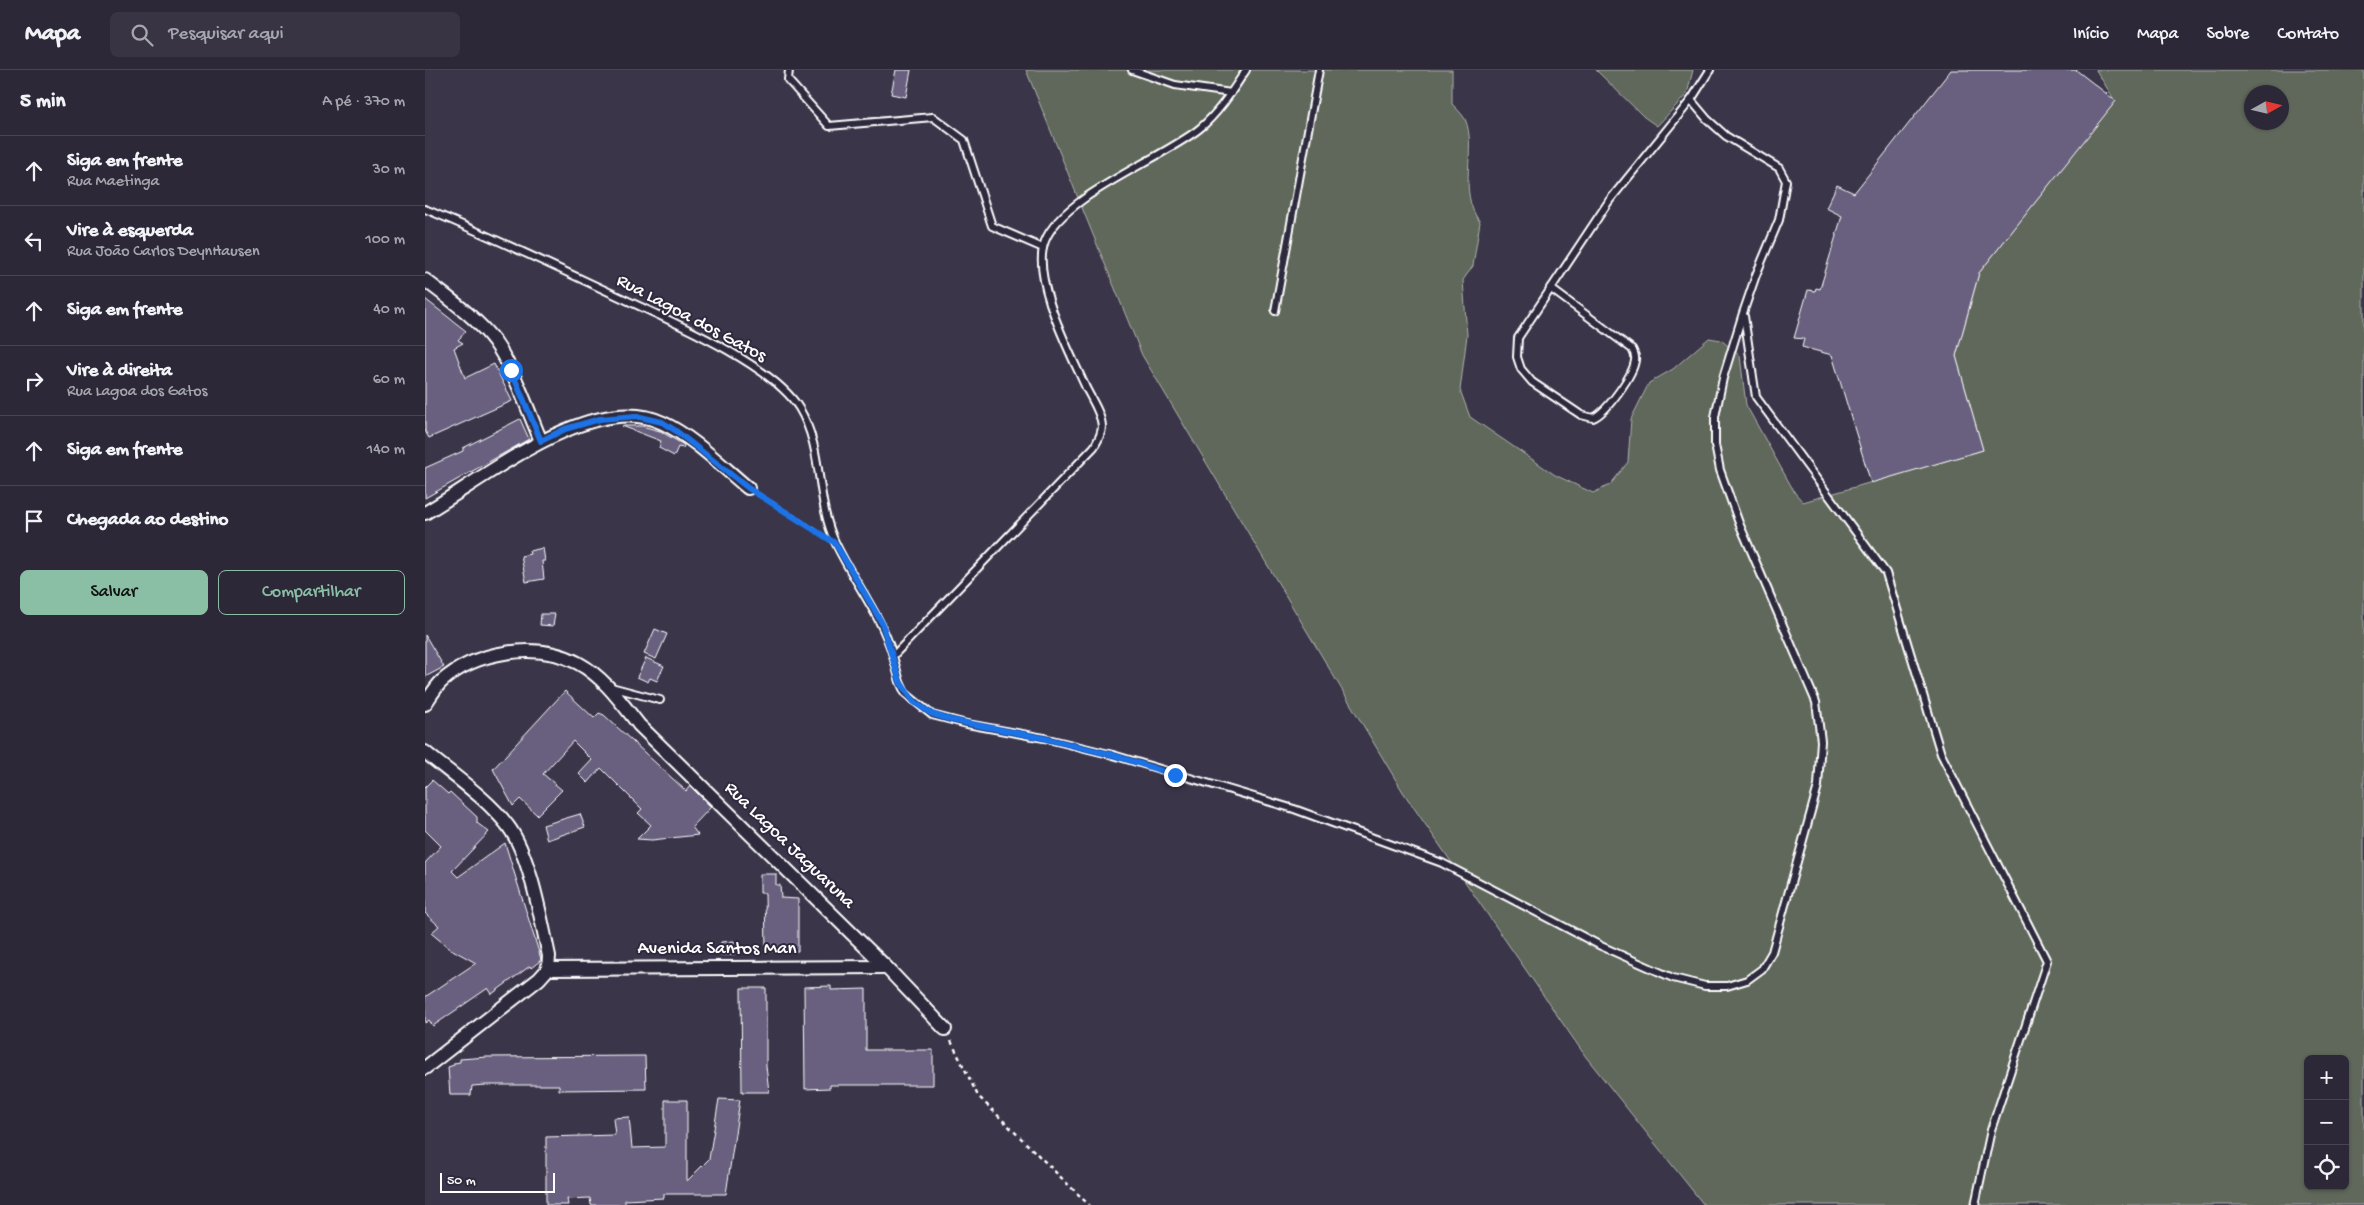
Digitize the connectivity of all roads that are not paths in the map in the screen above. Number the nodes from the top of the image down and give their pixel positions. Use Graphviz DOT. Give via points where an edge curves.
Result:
graph roads {
  1 [pos="789,70"];
  2 [pos="1132,70"];
  3 [pos="1246,70"];
  4 [pos="1319,70"];
  5 [pos="1710,70"];
  6 [pos="1231,93"];
  7 [pos="1691,100"];
  8 [pos="425,209"];
  9 [pos="1043,248"];
  10 [pos="425,280"];
  11 [pos="1550,288"];
  12 [pos="1275,311"];
  13 [pos="1743,313"];
  14 [pos="541,441"];
  15 [pos="748,488"];
  16 [pos="425,512"];
  17 [pos="893,656"];
  18 [pos="610,687"];
  19 [pos="660,700"];
  20 [pos="425,704"];
  21 [pos="425,752"];
  22 [pos="886,967"];
  23 [pos="548,969"];
  24 [pos="945,1029"];
  25 [pos="425,1068"];
  26 [pos="1975,1205"];
  1 -- 9 [label="lane" via="788,80 829,126 933,117 964,140 992,226"];
  2 -- 6 [label="lane" via="1175,86"];
  3 -- 6 [label="lane"];
  4 -- 12 [label="lane"];
  5 -- 7 [label="lane"];
  6 -- 9 [label="lane" via="1201,128 1087,197 1063,216 1049,233"];
  7 -- 11 [label="lane" via="1609,201"];
  7 -- 13 [label="lane, Rua Lagoa dos Gatos" via="1726,136 1779,168 1786,181 1779,220"];
  8 -- 17 [label="lane, Rua Lagoa dos Gatos" via="665,319 754,366 779,385 799,406 810,428 817,452 821,494 835,543 882,623"];
  9 -- 17 [label="lane" via="1043,272 1052,307 1065,346 1100,417 1101,436 1036,509"];
  10 -- 14 [label="street" via="493,340 511,370"];
  11 -- 11 [label="lane" via="1632,349 1635,356 1632,370 1605,411 1593,418 1581,415 1533,382 1521,369 1517,357 1518,338"];
  13 -- 17 [label="lane, Rua Lagoa dos Gatos" via="1715,416 1719,470 1816,702 1821,741 1818,786 1772,952 1762,969 1747,980 1727,986 1705,986 1673,978 1601,946 1442,863 1294,809 1113,755 932,714 905,693"];
  13 -- 26 [label="lane" via="1755,397 1887,573 1941,754 2047,961 1991,1130"];
  14 -- 15 [label="street" via="565,429 600,419 636,416 662,422 676,431"];
  14 -- 16 [label="street"];
  18 -- 19 [label="lane"];
  18 -- 20 [label="street, Rua Lagoa Jaguaruna" via="578,663 551,654 518,652 490,656 462,667 440,683"];
  18 -- 22 [label="street, Rua Lagoa Jaguaruna" via="639,725"];
  21 -- 23 [label="street" via="492,809 519,844 549,956"];
  22 -- 23 [label="street, Avenida Santos Man"];
  22 -- 24 [label="street, Rua Lagoa Jaguaruna"];
  23 -- 25 [label="street"];
}
